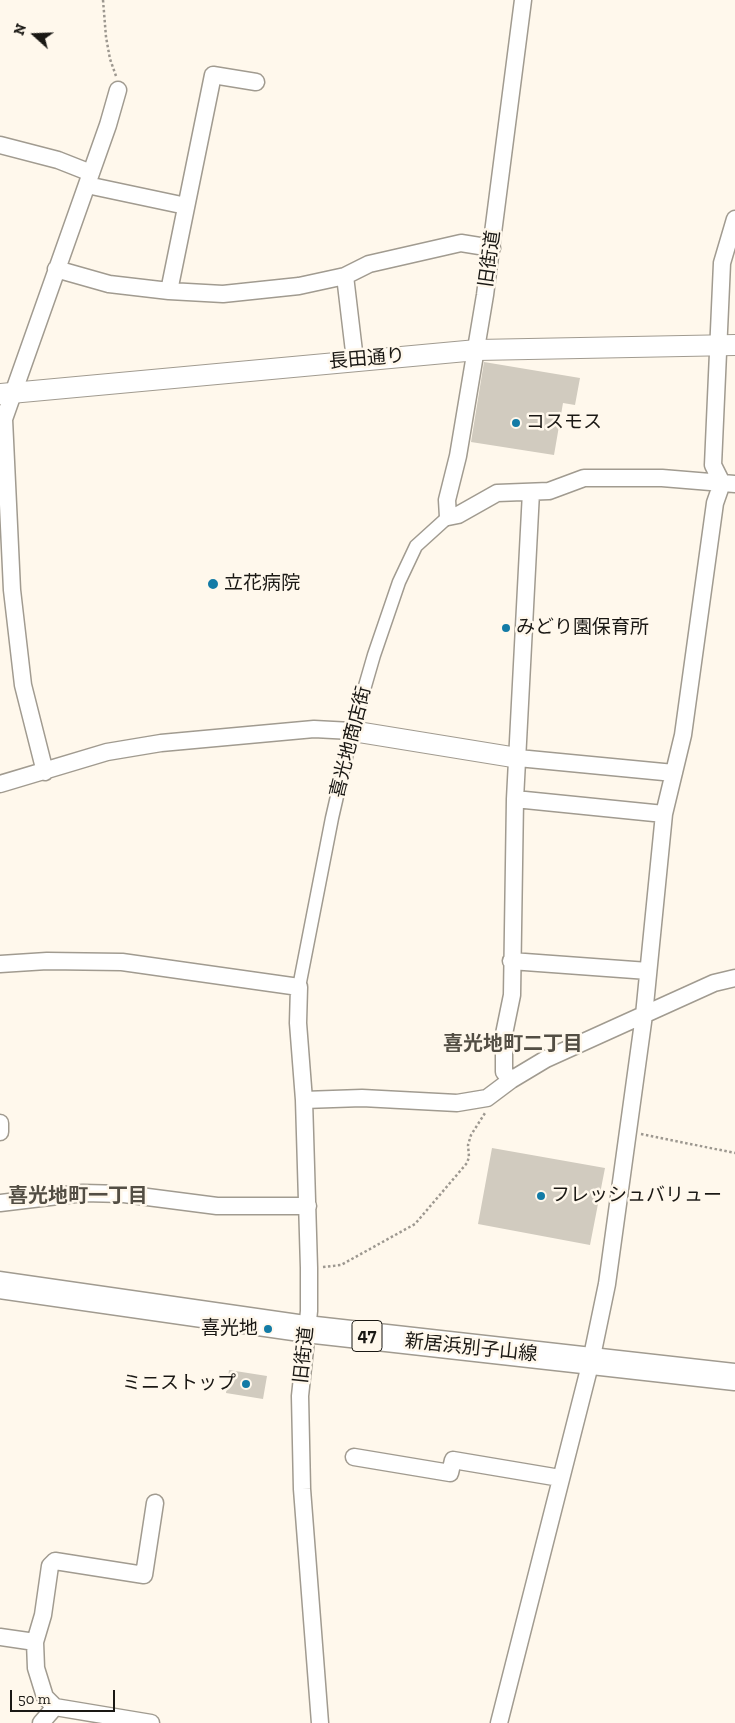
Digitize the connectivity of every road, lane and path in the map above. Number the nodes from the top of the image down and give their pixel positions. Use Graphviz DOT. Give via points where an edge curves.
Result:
graph roads {
  1 [pos="103,0"];
  2 [pos="523,0"];
  3 [pos="256,82"];
  4 [pos="118,90"];
  5 [pos="0,145"];
  6 [pos="89,179"];
  7 [pos="186,206"];
  8 [pos="735,219"];
  9 [pos="492,248"];
  10 [pos="56,269"];
  11 [pos="345,276"];
  12 [pos="169,292"];
  13 [pos="727,345"];
  14 [pos="477,350"];
  15 [pos="356,360"];
  16 [pos="6,394"];
  17 [pos="728,484"];
  18 [pos="531,492"];
  19 [pos="448,517"];
  20 [pos="352,731"];
  21 [pos="518,758"];
  22 [pos="45,772"];
  23 [pos="674,773"];
  24 [pos="0,784"];
  25 [pos="515,799"];
  26 [pos="664,814"];
  27 [pos="512,961"];
  28 [pos="0,964"];
  29 [pos="648,971"];
  30 [pos="735,978"];
  31 [pos="299,987"];
  32 [pos="644,1015"];
  33 [pos="511,1080"];
  34 [pos="488,1098"];
  35 [pos="304,1100"];
  36 [pos="0,1122"];
  37 [pos="627,1131"];
  38 [pos="0,1132"];
  39 [pos="735,1153"];
  40 [pos="0,1203"];
  41 [pos="308,1206"];
  42 [pos="308,1268"];
  43 [pos="0,1285"];
  44 [pos="306,1329"];
  45 [pos="590,1361"];
  46 [pos="735,1377"];
  47 [pos="354,1457"];
  48 [pos="560,1478"];
  49 [pos="155,1503"];
  50 [pos="0,1637"];
  51 [pos="35,1642"];
  52 [pos="55,1706"];
  53 [pos="41,1723"];
  54 [pos="151,1723"];
  55 [pos="320,1723"];
  56 [pos="499,1723"];
  1 -- 4 [label="path" via="106,37"];
  2 -- 9 [label="street, 旧街道"];
  3 -- 7 [label="street" via="212,75"];
  4 -- 6 [label="street"];
  5 -- 6 [label="street" via="58,160"];
  6 -- 7 [label="street"];
  6 -- 10 [label="street"];
  7 -- 12 [label="street"];
  8 -- 13 [label="street" via="722,263"];
  9 -- 11 [label="street" via="461,244 369,264"];
  9 -- 14 [label="street, 旧街道"];
  10 -- 12 [label="street" via="110,284"];
  10 -- 16 [label="street"];
  11 -- 12 [label="street" via="299,286 223,294"];
  11 -- 15 [label="street"];
  13 -- 14 [label="street, 長田通り"];
  13 -- 17 [label="street" via="713,465"];
  14 -- 15 [label="street, 長田通り"];
  14 -- 19 [label="street, 旧街道" via="447,500"];
  15 -- 16 [label="street, 長田通り"];
  16 -- 22 [label="street" via="4,419 12,590 22,685"];
  17 -- 18 [label="street" via="662,478 584,478 549,491"];
  17 -- 23 [label="street" via="715,503 693,672"];
  18 -- 19 [label="street" via="497,494"];
  18 -- 21 [label="street"];
  19 -- 20 [label="street, 喜光地商店街" via="416,546 374,655"];
  20 -- 21 [label="street"];
  20 -- 22 [label="street" via="314,729 161,744 108,752"];
  20 -- 31 [label="street, 喜光地商店街" via="321,867"];
  21 -- 23 [label="street"];
  21 -- 25 [label="street"];
  22 -- 24 [label="street"];
  23 -- 26 [label="street"];
  25 -- 26 [label="street"];
  25 -- 27 [label="street"];
  26 -- 29 [label="street"];
  27 -- 29 [label="street"];
  27 -- 33 [label="street" via="512,995 504,1034 504,1072"];
  28 -- 31 [label="street" via="122,962"];
  29 -- 32 [label="street"];
  30 -- 32 [label="street" via="714,983"];
  31 -- 35 [label="street, 旧街道" via="298,1023"];
  32 -- 33 [label="street" via="546,1058"];
  32 -- 37 [label="street"];
  33 -- 34 [label="street"];
  34 -- 35 [label="street" via="457,1104 362,1098"];
  34 -- 42 [label="path" via="488,1105 468,1145 470,1157 467,1163 415,1224 341,1265"];
  35 -- 41 [label="street, 旧街道"];
  36 -- 38 [label="street"];
  37 -- 39 [label="path"];
  37 -- 45 [label="street" via="607,1284"];
  40 -- 41 [label="street" via="107,1194 217,1206"];
  41 -- 42 [label="street, 旧街道"];
  42 -- 44 [label="street, 旧街道"];
  43 -- 44 [label="main road, 新居浜別子山線 / 47"];
  44 -- 45 [label="main road, 新居浜別子山線 / 47"];
  44 -- 55 [label="street, 旧街道" via="300,1396 302,1489"];
  45 -- 46 [label="main road, 新居浜別子山線 / 47"];
  45 -- 48 [label="street"];
  47 -- 48 [label="street" via="450,1472 453,1460"];
  48 -- 56 [label="street"];
  49 -- 51 [label="street" via="144,1576 55,1562 50,1566 43,1615"];
  50 -- 51 [label="street"];
  51 -- 52 [label="street" via="36,1668 45,1697"];
  52 -- 53 [label="street"];
  52 -- 54 [label="street"];
}
